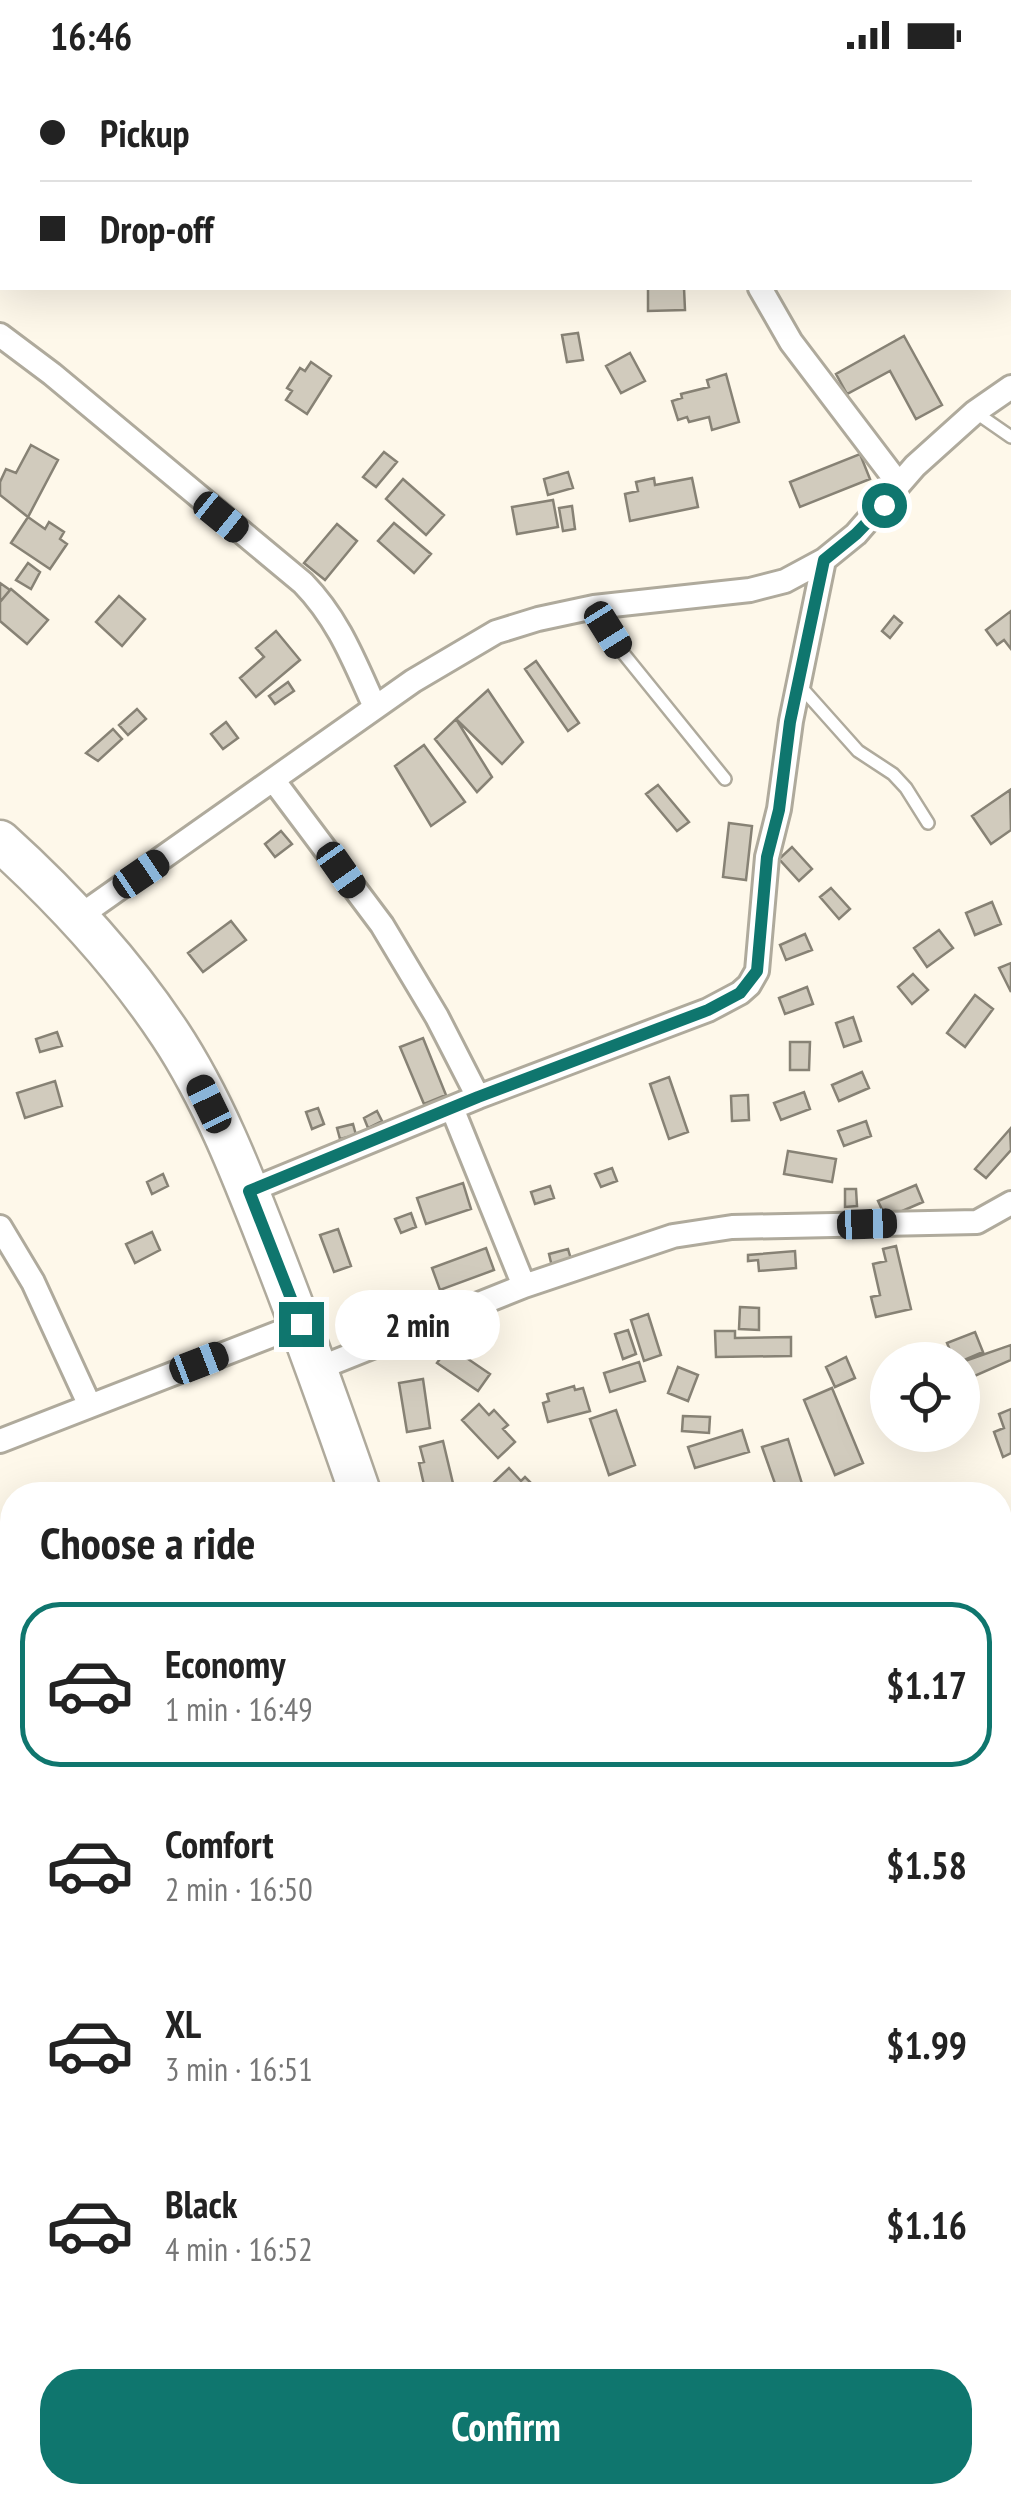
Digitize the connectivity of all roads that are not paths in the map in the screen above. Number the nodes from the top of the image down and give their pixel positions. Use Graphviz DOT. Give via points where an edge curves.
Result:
graph roads {
  1 [pos="761,290"];
  2 [pos="0,335"];
  3 [pos="1011,387"];
  4 [pos="975,412"];
  5 [pos="1011,438"];
  6 [pos="898,483"];
  7 [pos="824,560"];
  8 [pos="594,607"];
  9 [pos="800,686"];
  10 [pos="375,707"];
  11 [pos="725,778"];
  12 [pos="274,781"];
  13 [pos="928,824"];
  14 [pos="0,841"];
  15 [pos="77,918"];
  16 [pos="478,1097"];
  17 [pos="452,1108"];
  18 [pos="249,1191"];
  19 [pos="1011,1203"];
  20 [pos="0,1227"];
  21 [pos="524,1286"];
  22 [pos="301,1324"];
  23 [pos="317,1369"];
  24 [pos="90,1406"];
  25 [pos="0,1440"];
  26 [pos="356,1482"];
  1 -- 6 [label="street" via="791,342"];
  2 -- 10 [label="street" via="303,583 339,628"];
  3 -- 4 [label="street"];
  4 -- 5 [label="lane"];
  4 -- 6 [label="street"];
  6 -- 7 [label="street" via="884,505"];
  7 -- 8 [label="street" via="786,581 750,590"];
  7 -- 9 [label="street"];
  8 -- 10 [label="street" via="496,632"];
  8 -- 11 [label="lane"];
  9 -- 13 [label="lane" via="858,751 906,788"];
  9 -- 16 [label="street" via="767,857 757,971 749,985 674,1025"];
  10 -- 12 [label="street"];
  12 -- 15 [label="street"];
  12 -- 16 [label="street" via="382,925"];
  14 -- 15 [label="highway"];
  15 -- 18 [label="highway" via="170,1034"];
  16 -- 17 [label="street"];
  17 -- 18 [label="street"];
  17 -- 21 [label="street"];
  18 -- 22 [label="highway"];
  19 -- 21 [label="street" via="977,1222 732,1227 673,1236"];
  20 -- 24 [label="street"];
  21 -- 23 [label="street"];
  22 -- 23 [label="highway"];
  22 -- 24 [label="street"];
  23 -- 26 [label="highway"];
  24 -- 25 [label="street"];
}
